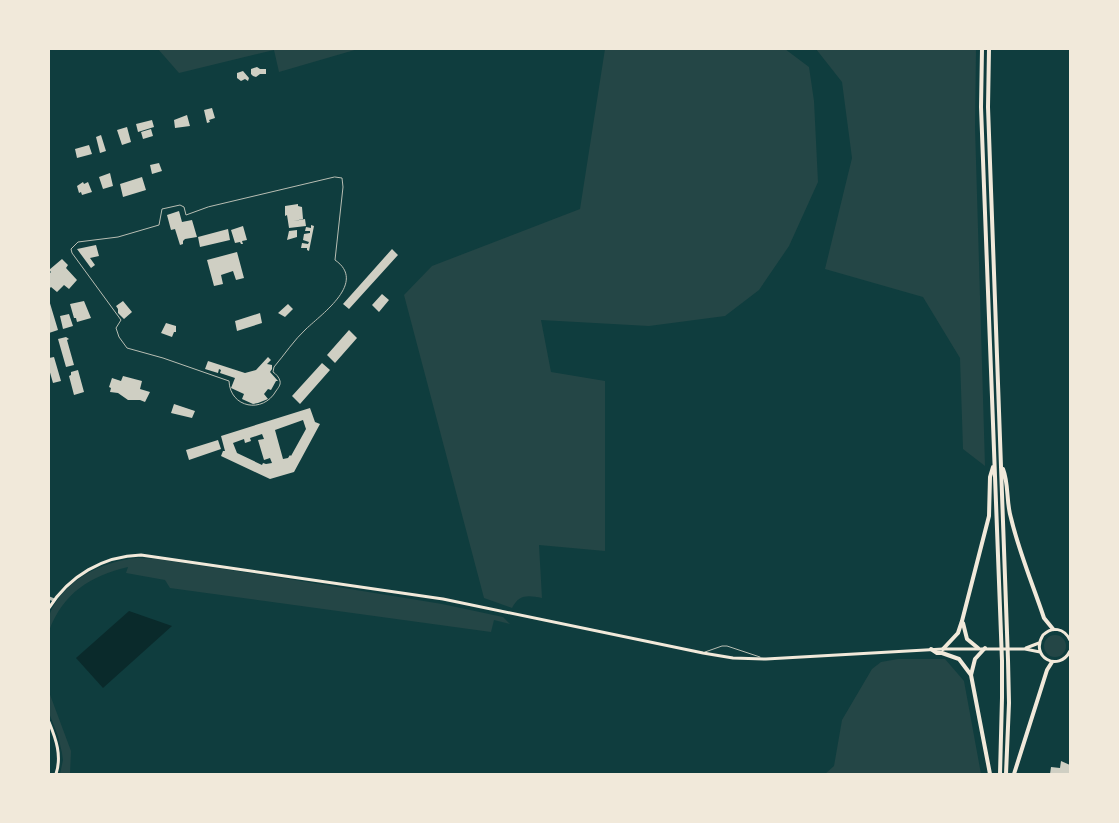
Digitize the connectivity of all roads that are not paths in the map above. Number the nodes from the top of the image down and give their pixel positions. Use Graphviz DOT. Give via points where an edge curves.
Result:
graph roads {
  1 [pos="982,49"];
  2 [pos="989,49"];
  3 [pos="208,207"];
  4 [pos="992,481"];
  5 [pos="1004,481"];
  6 [pos="49,598"];
  7 [pos="54,600"];
  8 [pos="49,606"];
  9 [pos="962,621"];
  10 [pos="1053,629"];
  11 [pos="1070,640"];
  12 [pos="1039,643"];
  13 [pos="978,648"];
  14 [pos="985,648"];
  15 [pos="931,649"];
  16 [pos="943,649"];
  17 [pos="1025,649"];
  18 [pos="1070,651"];
  19 [pos="1040,652"];
  20 [pos="703,653"];
  21 [pos="1065,658"];
  22 [pos="766,659"];
  23 [pos="1070,659"];
  24 [pos="1052,662"];
  25 [pos="971,675"];
  26 [pos="49,722"];
  27 [pos="56,774"];
  28 [pos="990,774"];
  29 [pos="1000,774"];
  30 [pos="1006,774"];
  31 [pos="1014,774"];
  1 -- 4 [label="highway"];
  2 -- 5 [label="highway" via="988,108"];
  3 -- 3 [label="lane" via="342,178 335,260 342,265 346,284 343,292 274,367 273,372 280,379 280,384 275,394 260,405 253,406 236,398 231,393 229,381 127,348 116,328 121,320 72,253 71,249 78,242 118,238 160,225 162,209 180,205 186,215"];
  4 -- 9 [label="highway" via="989,516"];
  4 -- 29 [label="highway" via="1002,661"];
  5 -- 10 [label="highway" via="1014,529 1044,618"];
  5 -- 30 [label="highway" via="1009,702"];
  6 -- 7 [label="street"];
  7 -- 8 [label="main road"];
  7 -- 20 [label="main road" via="72,580 96,565 122,557 150,555 443,599"];
  9 -- 13 [label="highway" via="967,639"];
  9 -- 16 [label="highway" via="954,638"];
  10 -- 11 [label="main road" via="1063,631"];
  10 -- 12 [label="main road" via="1042,635"];
  12 -- 17 [label="main road"];
  12 -- 19 [label="main road"];
  13 -- 14 [label="main road"];
  13 -- 16 [label="main road"];
  14 -- 17 [label="main road"];
  14 -- 25 [label="highway" via="975,659"];
  15 -- 16 [label="main road"];
  15 -- 22 [label="main road"];
  15 -- 25 [label="highway" via="959,659"];
  17 -- 19 [label="main road"];
  18 -- 21 [label="main road"];
  19 -- 24 [label="main road"];
  20 -- 22 [label="main road"];
  20 -- 22 [label="lane" via="727,646"];
  21 -- 23 [label="main road"];
  21 -- 24 [label="main road"];
  24 -- 31 [label="highway" via="1046,670"];
  25 -- 28 [label="highway"];
  26 -- 27 [label="main road" via="59,758"];
}
